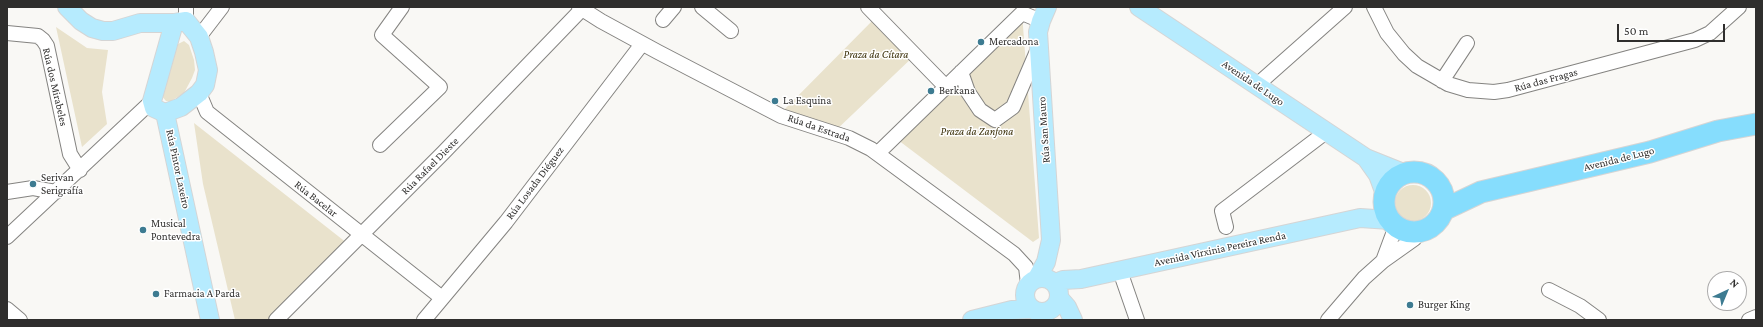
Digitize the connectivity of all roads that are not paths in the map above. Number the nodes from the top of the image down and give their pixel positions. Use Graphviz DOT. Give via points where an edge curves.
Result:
graph roads {
  1 [pos="67,7"];
  2 [pos="219,7"];
  3 [pos="402,7"];
  4 [pos="674,7"];
  5 [pos="868,7"];
  6 [pos="1139,7"];
  7 [pos="1345,7"];
  8 [pos="1374,7"];
  9 [pos="1739,7"];
  10 [pos="585,9"];
  11 [pos="711,10"];
  12 [pos="1043,12"];
  13 [pos="663,20"];
  14 [pos="187,22"];
  15 [pos="731,31"];
  16 [pos="7,33"];
  17 [pos="1467,43"];
  18 [pos="642,44"];
  19 [pos="1038,49"];
  20 [pos="961,72"];
  21 [pos="1442,81"];
  22 [pos="1257,85"];
  23 [pos="946,87"];
  24 [pos="199,93"];
  25 [pos="152,101"];
  26 [pos="165,113"];
  27 [pos="1756,124"];
  28 [pos="1326,132"];
  29 [pos="380,144"];
  30 [pos="878,153"];
  31 [pos="1366,158"];
  32 [pos="80,170"];
  33 [pos="1406,174"];
  34 [pos="1440,188"];
  35 [pos="7,192"];
  36 [pos="56,192"];
  37 [pos="1481,192"];
  38 [pos="1443,210"];
  39 [pos="1389,211"];
  40 [pos="1226,227"];
  41 [pos="1417,232"];
  42 [pos="362,234"];
  43 [pos="7,237"];
  44 [pos="1383,261"];
  45 [pos="1120,271"];
  46 [pos="1045,287"];
  47 [pos="1549,290"];
  48 [pos="442,298"];
  49 [pos="7,309"];
  50 [pos="993,314"];
  51 [pos="1044,314"];
  52 [pos="1756,317"];
  53 [pos="20,320"];
  54 [pos="210,320"];
  55 [pos="276,320"];
  56 [pos="424,320"];
  57 [pos="972,320"];
  58 [pos="1073,320"];
  59 [pos="1137,320"];
  60 [pos="1328,320"];
  61 [pos="1598,320"];
  62 [pos="1749,320"];
  1 -- 14 [label="main road" via="81,21 103,31 113,31 140,23"];
  2 -- 14 [label="street"];
  3 -- 29 [label="street" via="382,35 440,86"];
  4 -- 13 [label="street"];
  5 -- 23 [label="street"];
  6 -- 22 [label="main road, Avenida de Lugo"];
  7 -- 22 [label="street"];
  8 -- 21 [label="street, Rúa das Fragas" via="1387,33 1404,54 1417,66"];
  9 -- 21 [label="street, Rúa das Fragas" via="1710,32 1695,40 1508,90 1468,90"];
  10 -- 18 [label="street, Rúa da Estrada"];
  10 -- 42 [label="street, Rúa Rafael Dieste"];
  11 -- 15 [label="street"];
  12 -- 19 [label="main road, Rúa San Mauro" via="1038,32"];
  12 -- 20 [label="street" via="1022,13"];
  14 -- 24 [label="main road" via="208,70 205,85"];
  14 -- 25 [label="main road"];
  16 -- 32 [label="street, Rúa dos Mirabeles" via="38,36 47,46 70,154"];
  17 -- 21 [label="street"];
  18 -- 30 [label="street, Rúa da Estrada" via="781,116 849,138"];
  18 -- 48 [label="street, Rúa Losada Diéguez" via="506,222"];
  19 -- 20 [label="street" via="1014,107 995,120 980,110 968,92"];
  19 -- 46 [label="main road, Rúa San Mauro" via="1051,240 1056,257 1056,269"];
  20 -- 23 [label="street"];
  22 -- 28 [label="main road, Avenida de Lugo"];
  23 -- 30 [label="street"];
  24 -- 26 [label="main road" via="181,107"];
  24 -- 42 [label="street, Rúa Bacelar" via="207,112"];
  25 -- 26 [label="main road" via="154,108"];
  25 -- 32 [label="street"];
  26 -- 54 [label="main road, Rúa Pintor Laxeiro"];
  27 -- 37 [label="highway, Avenida de Lugo" via="1718,131 1650,152"];
  28 -- 31 [label="main road, Avenida de Lugo"];
  28 -- 40 [label="street" via="1222,211"];
  30 -- 46 [label="street, Rúa da Estrada" via="1014,254"];
  31 -- 33 [label="main road, Avenida de Lugo"];
  31 -- 39 [label="main road, Avenida de Lugo" via="1378,175"];
  32 -- 36 [label="street"];
  33 -- 34 [label="highway" via="1413,172 1426,175"];
  33 -- 39 [label="highway" via="1393,181"];
  34 -- 37 [label="highway, Avenida de Lugo"];
  34 -- 38 [label="highway"];
  35 -- 36 [label="street" via="33,188"];
  36 -- 43 [label="street"];
  37 -- 38 [label="highway, Avenida de Lugo"];
  38 -- 41 [label="highway" via="1433,226"];
  39 -- 41 [label="highway" via="1409,232"];
  39 -- 44 [label="street"];
  39 -- 45 [label="main road, Avenida Virxinia Pereira Renda"];
  41 -- 44 [label="street" via="1414,239"];
  42 -- 48 [label="street, Rúa Bacelar"];
  42 -- 55 [label="street, Rúa Rafael Dieste"];
  44 -- 60 [label="street" via="1364,278"];
  45 -- 46 [label="main road, Avenida Virxinia Pereira Renda" via="1063,280"];
  45 -- 59 [label="street"];
  46 -- 50 [label="main road, Avenida Virxinia Pereira Renda"];
  46 -- 51 [label="main road" via="1054,308"];
  46 -- 51 [label="main road" via="1025,300"];
  46 -- 58 [label="main road" via="1066,307"];
  47 -- 61 [label="street" via="1580,306"];
  48 -- 56 [label="street, Rúa Losada Diéguez"];
  49 -- 53 [label="street"];
  50 -- 51 [label="main road, Avenida Virxinia Pereira Renda" via="1012,310"];
  50 -- 57 [label="main road, Avenida Virxinia Pereira Renda"];
  52 -- 62 [label="street"];
}
